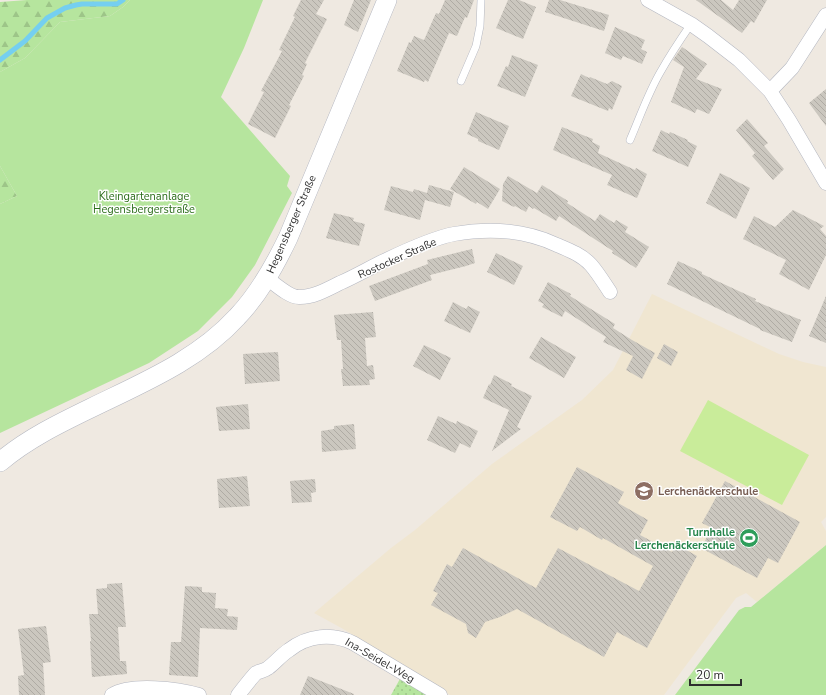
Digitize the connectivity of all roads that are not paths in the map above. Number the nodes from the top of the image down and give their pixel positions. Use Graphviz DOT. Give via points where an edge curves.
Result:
graph roads {
  1 [pos="386,0"];
  2 [pos="481,0"];
  3 [pos="648,0"];
  4 [pos="826,15"];
  5 [pos="691,24"];
  6 [pos="461,81"];
  7 [pos="770,91"];
  8 [pos="630,140"];
  9 [pos="826,183"];
  10 [pos="267,278"];
  11 [pos="610,292"];
  12 [pos="0,462"];
  13 [pos="112,695"];
  14 [pos="200,695"];
  15 [pos="238,695"];
  16 [pos="440,695"];
  1 -- 10 [label="street, Hegensberger Straße" via="288,238"];
  2 -- 6 [label="lane" via="476,46"];
  3 -- 5 [label="street"];
  4 -- 7 [label="street" via="792,68"];
  5 -- 7 [label="street" via="739,60"];
  5 -- 8 [label="lane" via="657,78"];
  7 -- 9 [label="street"];
  10 -- 11 [label="street, Rostocker Straße" via="291,295 300,298 318,294 386,260 434,240 453,234 498,231 520,233 546,240 575,253 590,265"];
  10 -- 12 [label="street, Hegensberger Straße" via="237,318 190,356 155,377 59,423"];
  13 -- 14 [label="street" via="123,690 152,688"];
  15 -- 16 [label="street, Ina-Seidel-Weg" via="257,673 267,669 297,644 315,638 333,637 353,643"];
}
